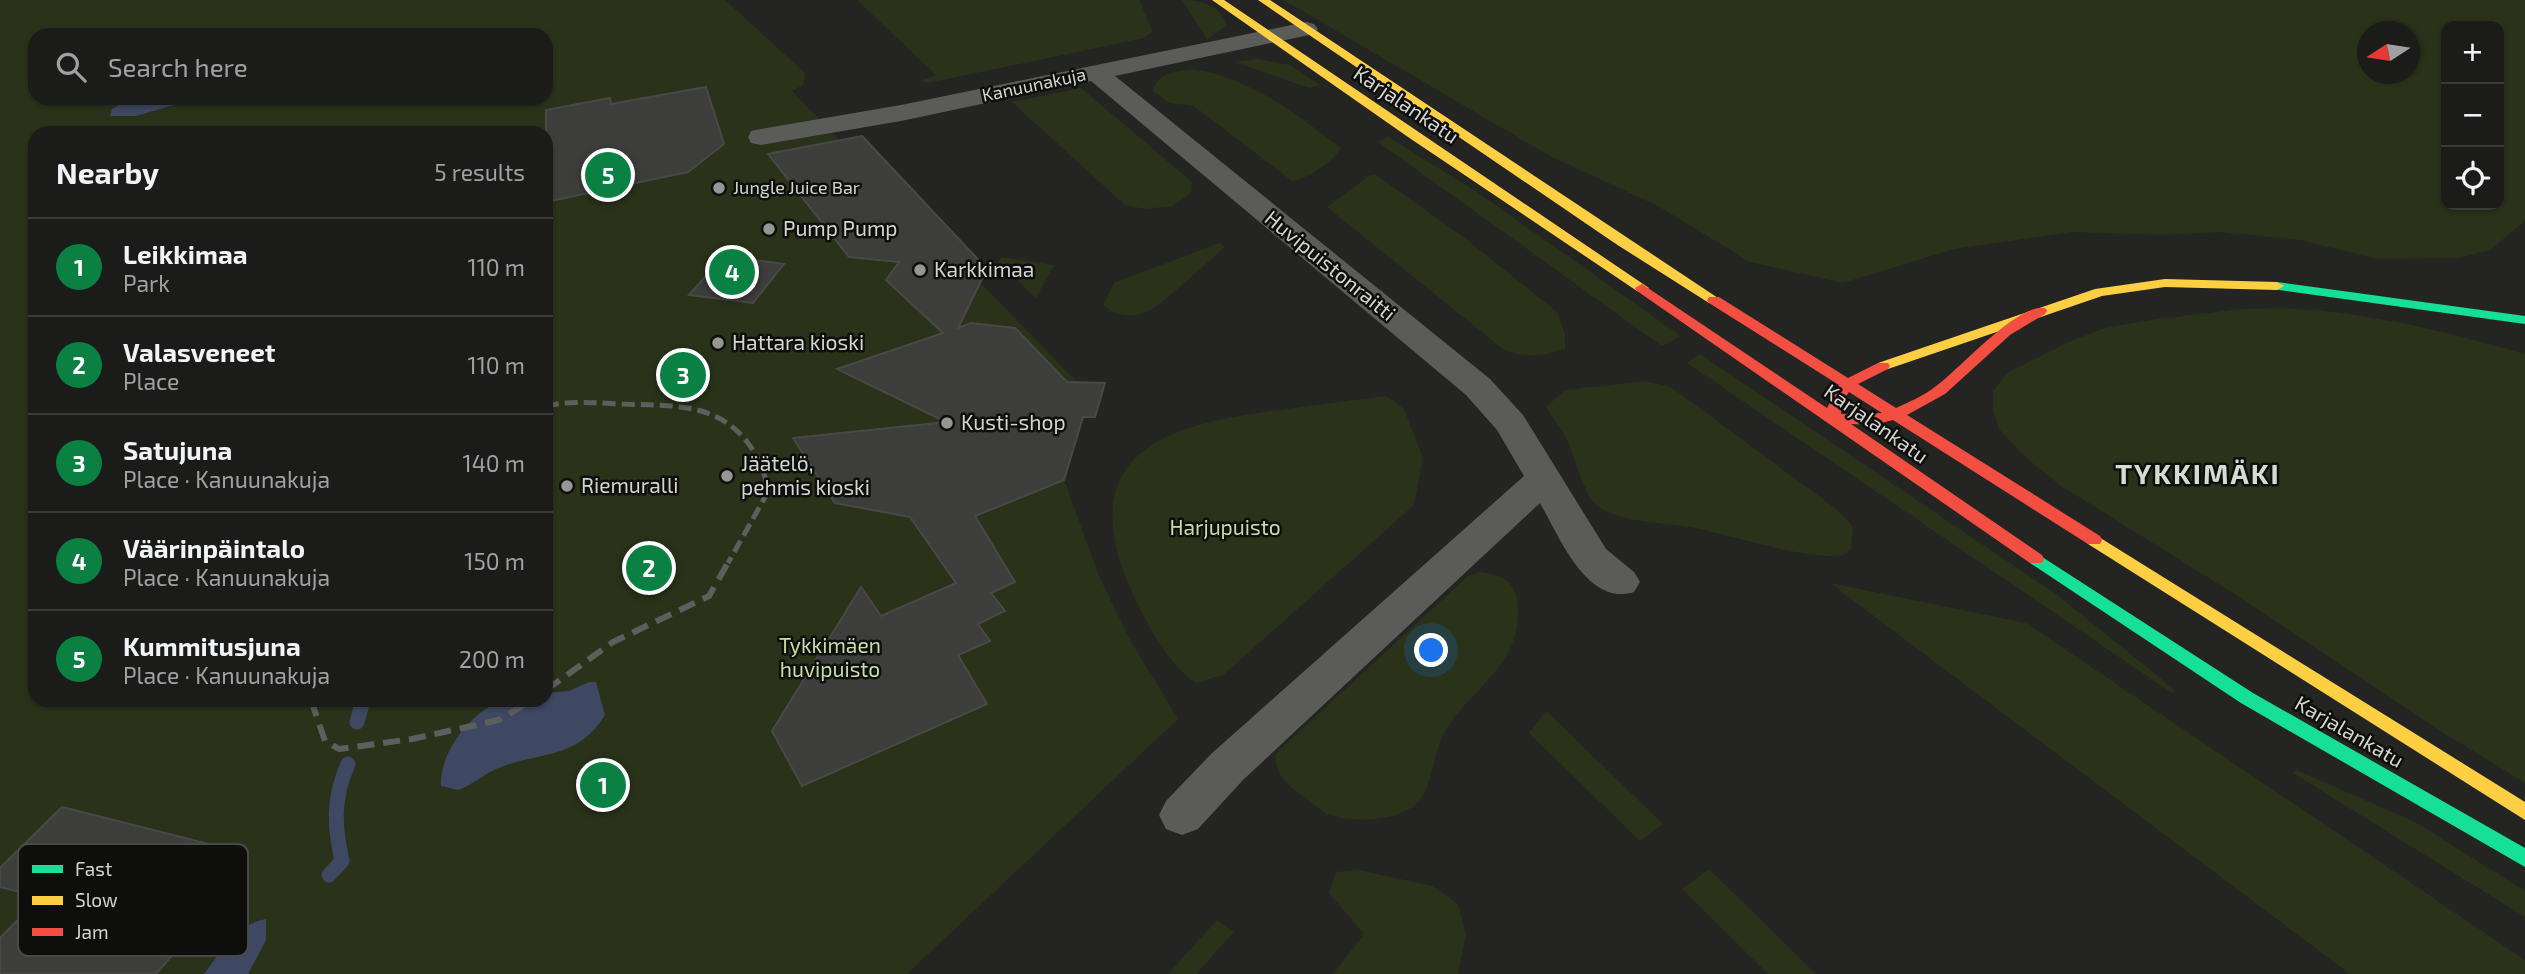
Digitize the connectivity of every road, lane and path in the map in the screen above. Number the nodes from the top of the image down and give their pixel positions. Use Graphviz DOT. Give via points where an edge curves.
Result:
graph roads {
  1 [pos="1217,0"];
  2 [pos="1263,0"];
  3 [pos="1306,29"];
  4 [pos="1272,38"];
  5 [pos="1096,72"];
  6 [pos="761,137"];
  7 [pos="2436,310"];
  8 [pos="2039,311"];
  9 [pos="2525,320"];
  10 [pos="2525,337"];
  11 [pos="1847,383"];
  12 [pos="1897,414"];
  13 [pos="1833,419"];
  14 [pos="1545,478"];
  15 [pos="1620,582"];
  16 [pos="2525,812"];
  17 [pos="1182,815"];
  18 [pos="2519,855"];
  1 -- 4 [label="main road, Karjalankatu"];
  2 -- 3 [label="main road, Karjalankatu"];
  3 -- 4 [label="street, Kanuunakuja"];
  3 -- 11 [label="main road, Karjalankatu" via="1474,144"];
  4 -- 5 [label="street, Kanuunakuja"];
  4 -- 13 [label="main road, Karjalankatu"];
  5 -- 6 [label="street, Kanuunakuja"];
  5 -- 14 [label="street, Huvipuistonraitti" via="1478,387 1511,423"];
  7 -- 8 [label="main road" via="2309,288 2206,283 2112,290"];
  7 -- 9 [label="main road"];
  7 -- 10 [label="main road"];
  8 -- 11 [label="main road" via="1917,352"];
  8 -- 12 [label="main road" via="1989,345 1940,391"];
  11 -- 12 [label="main road, Karjalankatu"];
  11 -- 13 [label="main road" via="1832,405"];
  12 -- 13 [label="main road" via="1874,420"];
  12 -- 16 [label="main road, Karjalankatu"];
  13 -- 18 [label="main road, Karjalankatu" via="2006,541 2247,698"];
  14 -- 15 [label="street, Huvipuistonraitti" via="1592,559"];
  14 -- 17 [label="street" via="1227,767"];
}
